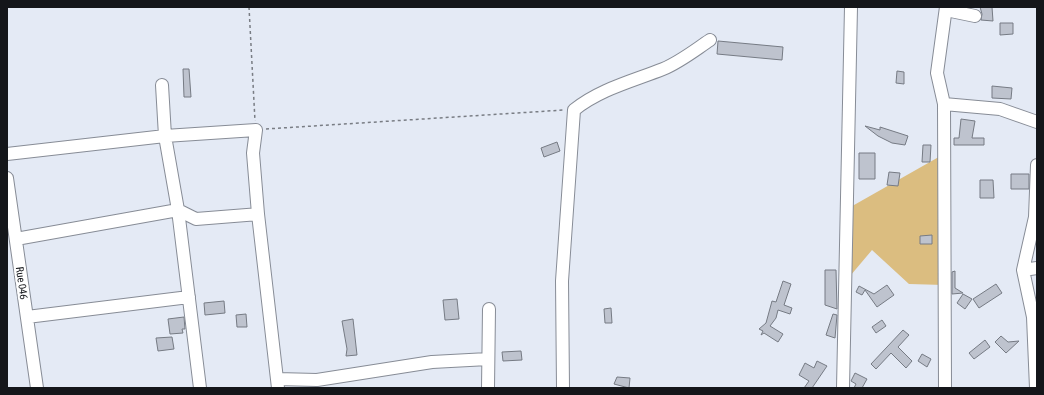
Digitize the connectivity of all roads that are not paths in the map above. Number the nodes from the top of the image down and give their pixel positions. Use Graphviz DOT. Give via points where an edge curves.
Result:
graph roads {
  1 [pos="851,7"];
  2 [pos="946,9"];
  3 [pos="975,16"];
  4 [pos="710,40"];
  5 [pos="162,86"];
  6 [pos="944,104"];
  7 [pos="1037,122"];
  8 [pos="165,136"];
  9 [pos="7,154"];
  10 [pos="1037,165"];
  11 [pos="7,178"];
  12 [pos="178,210"];
  13 [pos="258,214"];
  14 [pos="16,239"];
  15 [pos="1037,268"];
  16 [pos="1023,270"];
  17 [pos="189,297"];
  18 [pos="489,309"];
  19 [pos="27,317"];
  20 [pos="488,359"];
  21 [pos="277,384"];
  22 [pos="37,388"];
  23 [pos="200,388"];
  24 [pos="488,388"];
  25 [pos="563,388"];
  26 [pos="843,388"];
  27 [pos="945,388"];
  28 [pos="1036,388"];
  1 -- 26 [label="street"];
  2 -- 3 [label="street"];
  2 -- 6 [label="street" via="937,73"];
  4 -- 25 [label="street" via="677,62 628,80 584,102 574,110 562,281"];
  5 -- 8 [label="street"];
  6 -- 7 [label="street" via="1000,109"];
  6 -- 27 [label="street"];
  8 -- 9 [label="street"];
  8 -- 12 [label="street"];
  8 -- 13 [label="street" via="256,130 253,153"];
  10 -- 16 [label="street" via="1035,217"];
  11 -- 14 [label="street, Rue 046"];
  12 -- 13 [label="street" via="196,219"];
  12 -- 14 [label="street"];
  12 -- 17 [label="street"];
  13 -- 21 [label="street"];
  14 -- 19 [label="street, Rue 046"];
  15 -- 16 [label="street"];
  16 -- 28 [label="street" via="1032,316"];
  17 -- 19 [label="street"];
  17 -- 23 [label="street"];
  18 -- 20 [label="street"];
  19 -- 22 [label="street, Rue 046"];
  20 -- 21 [label="street" via="432,362"];
  20 -- 24 [label="street"];
}
